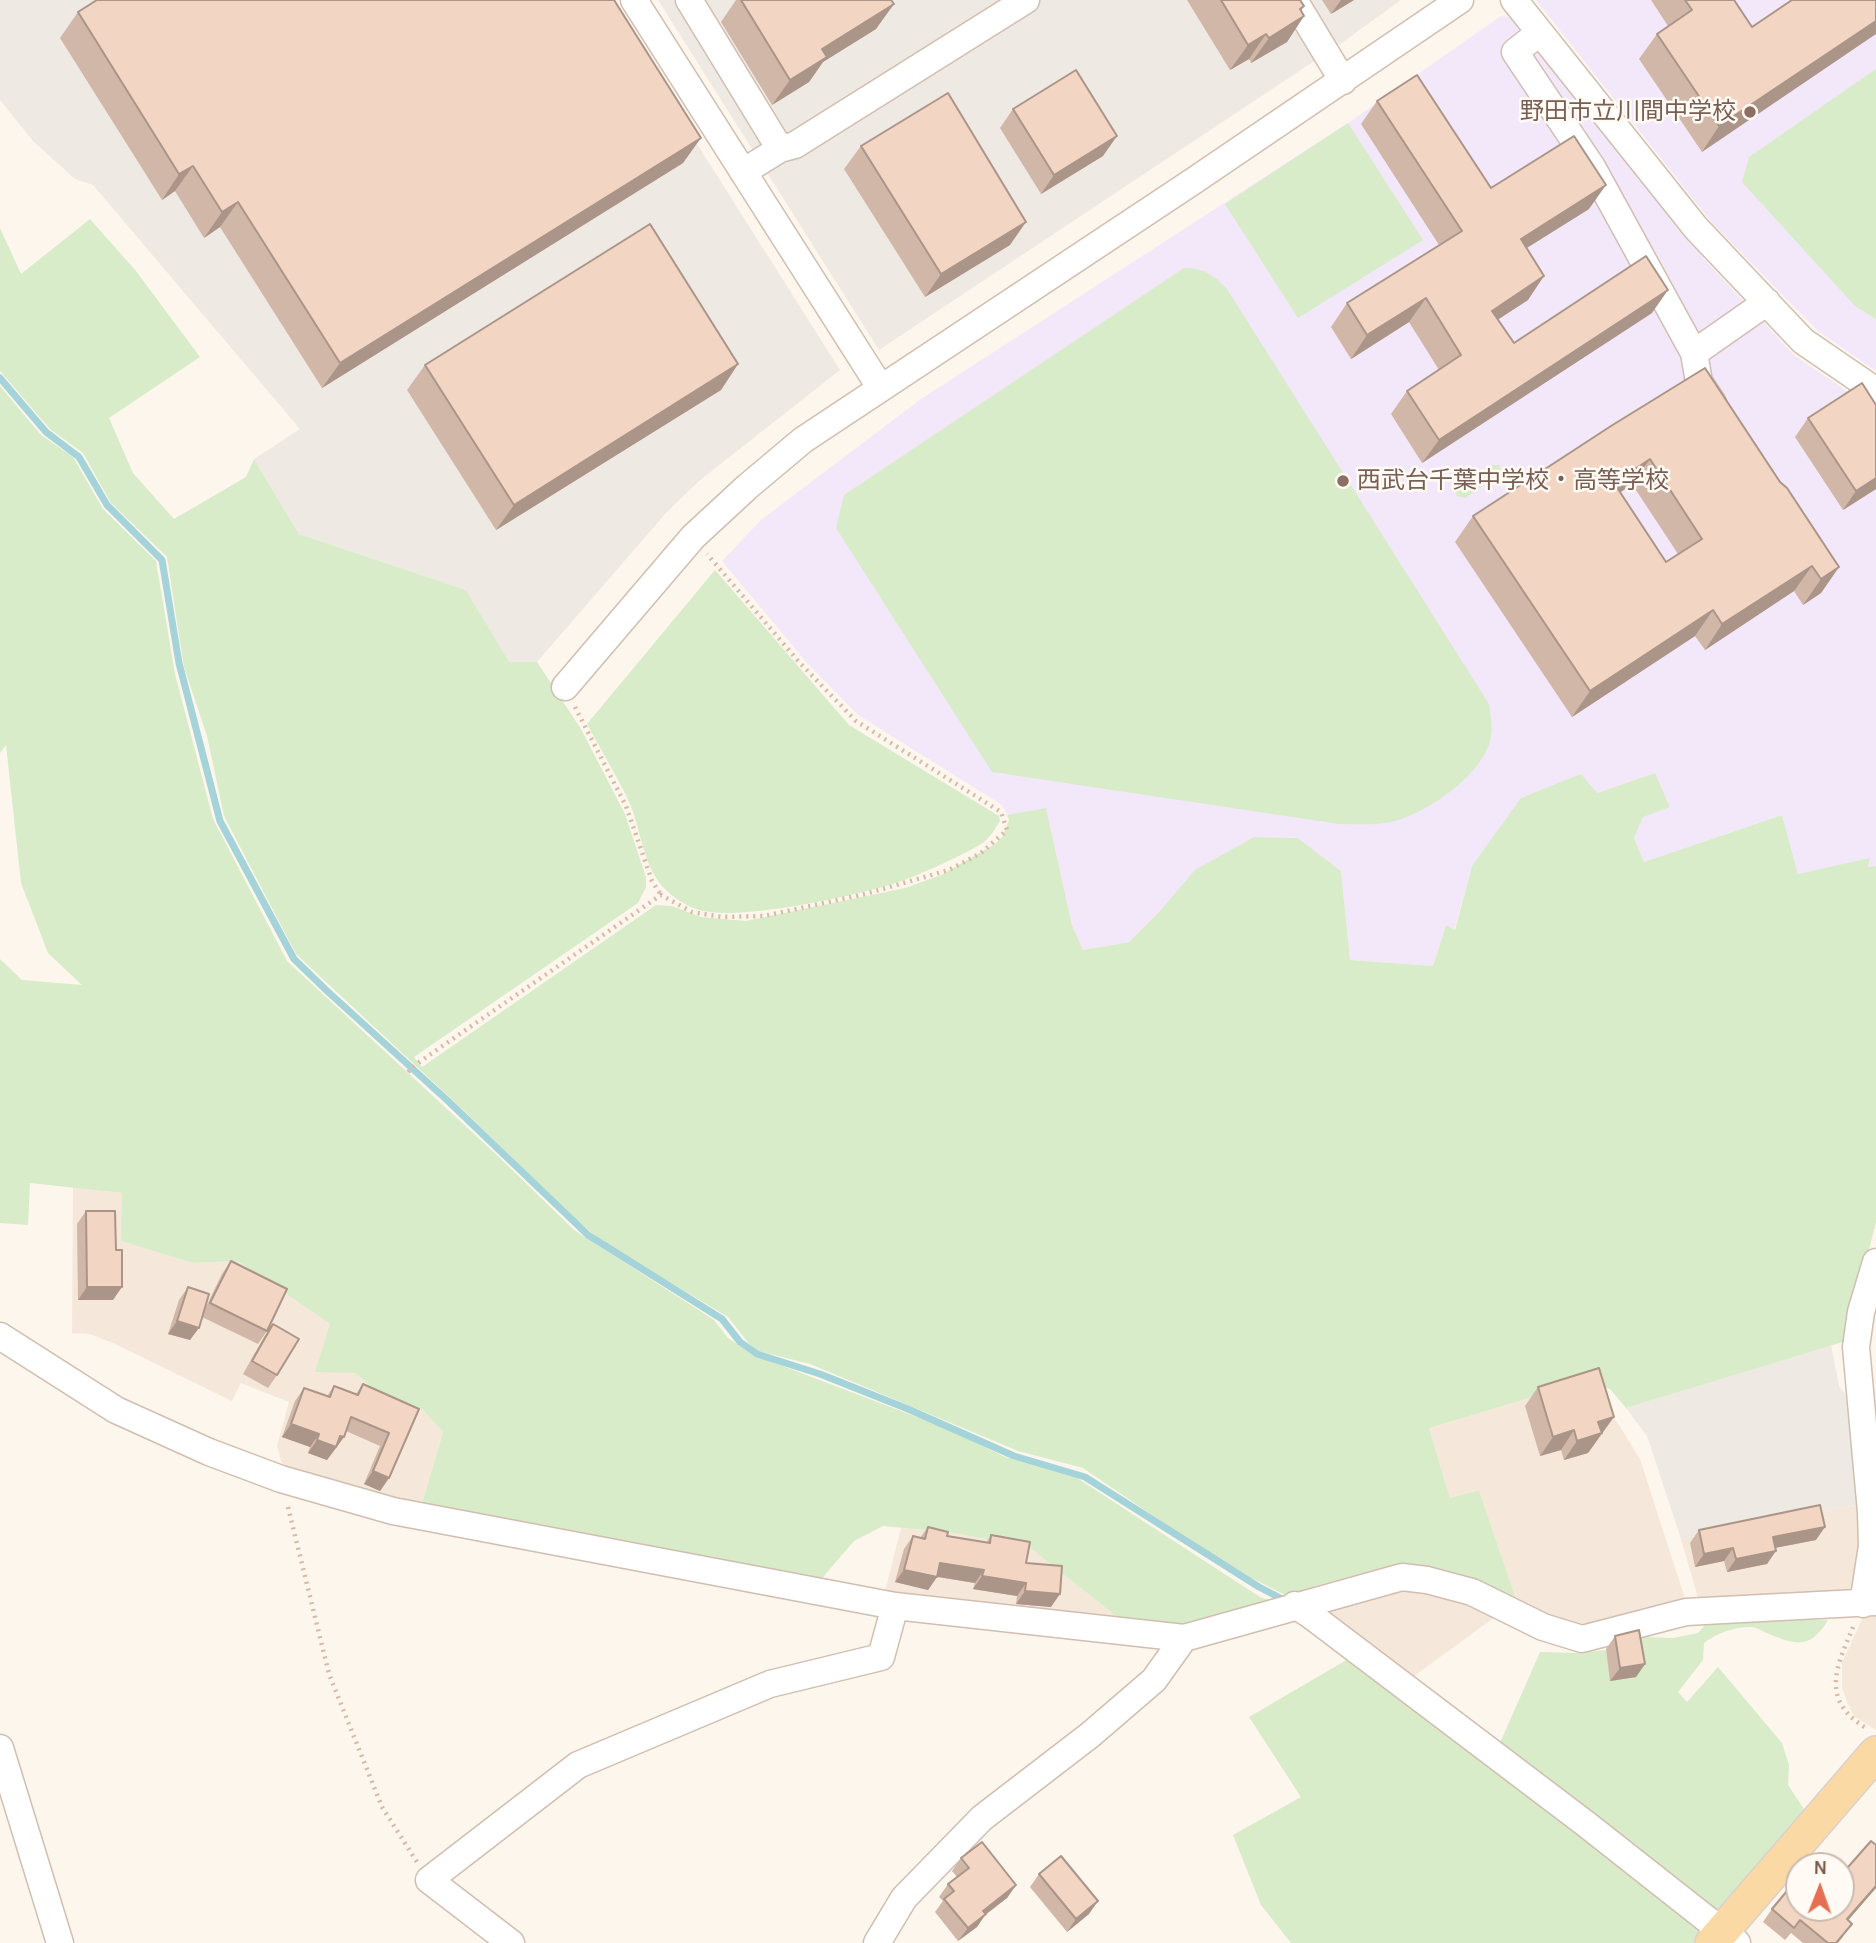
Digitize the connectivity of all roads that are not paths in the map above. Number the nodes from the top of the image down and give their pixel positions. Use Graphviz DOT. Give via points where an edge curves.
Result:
graph roads {
  1 [pos="634,0"];
  2 [pos="689,0"];
  3 [pos="1026,0"];
  4 [pos="1294,0"];
  5 [pos="1460,0"];
  6 [pos="1514,0"];
  7 [pos="1539,33"];
  8 [pos="1343,81"];
  9 [pos="780,149"];
  10 [pos="743,172"];
  11 [pos="1767,302"];
  12 [pos="1695,353"];
  13 [pos="880,387"];
  14 [pos="1876,391"];
  15 [pos="1730,429"];
  16 [pos="565,687"];
  17 [pos="1876,1262"];
  18 [pos="0,1336"];
  19 [pos="1870,1603"];
  20 [pos="1295,1605"];
  21 [pos="895,1606"];
  22 [pos="1184,1637"];
  23 [pos="0,1748"];
  24 [pos="1876,1753"];
  25 [pos="1724,1939"];
  26 [pos="61,1943"];
  27 [pos="511,1943"];
  28 [pos="877,1943"];
  1 -- 10 [label="street"];
  2 -- 9 [label="street"];
  3 -- 9 [label="street" via="795,145"];
  4 -- 8 [label="street"];
  5 -- 8 [label="street"];
  6 -- 7 [label="street"];
  7 -- 11 [label="street" via="1696,228"];
  7 -- 12 [label="street" via="1515,52 1592,167"];
  8 -- 13 [label="street"];
  9 -- 10 [label="street"];
  10 -- 13 [label="street"];
  11 -- 12 [label="street"];
  11 -- 14 [label="street" via="1803,341"];
  12 -- 15 [label="street" via="1699,382"];
  13 -- 16 [label="street" via="803,440 693,537"];
  17 -- 19 [label="street" via="1856,1347 1871,1512"];
  18 -- 21 [label="street" via="117,1410 281,1479 393,1511"];
  19 -- 20 [label="street" via="1686,1612 1582,1639 1544,1627 1472,1592 1402,1577"];
  20 -- 22 [label="street"];
  20 -- 25 [label="street" via="1532,1784"];
  21 -- 22 [label="street"];
  21 -- 27 [label="street" via="881,1657 771,1684 578,1765 429,1880"];
  22 -- 28 [label="street" via="1154,1680 982,1818 904,1898"];
  23 -- 26 [label="street"];
  24 -- 25 [label="main road"];
}
